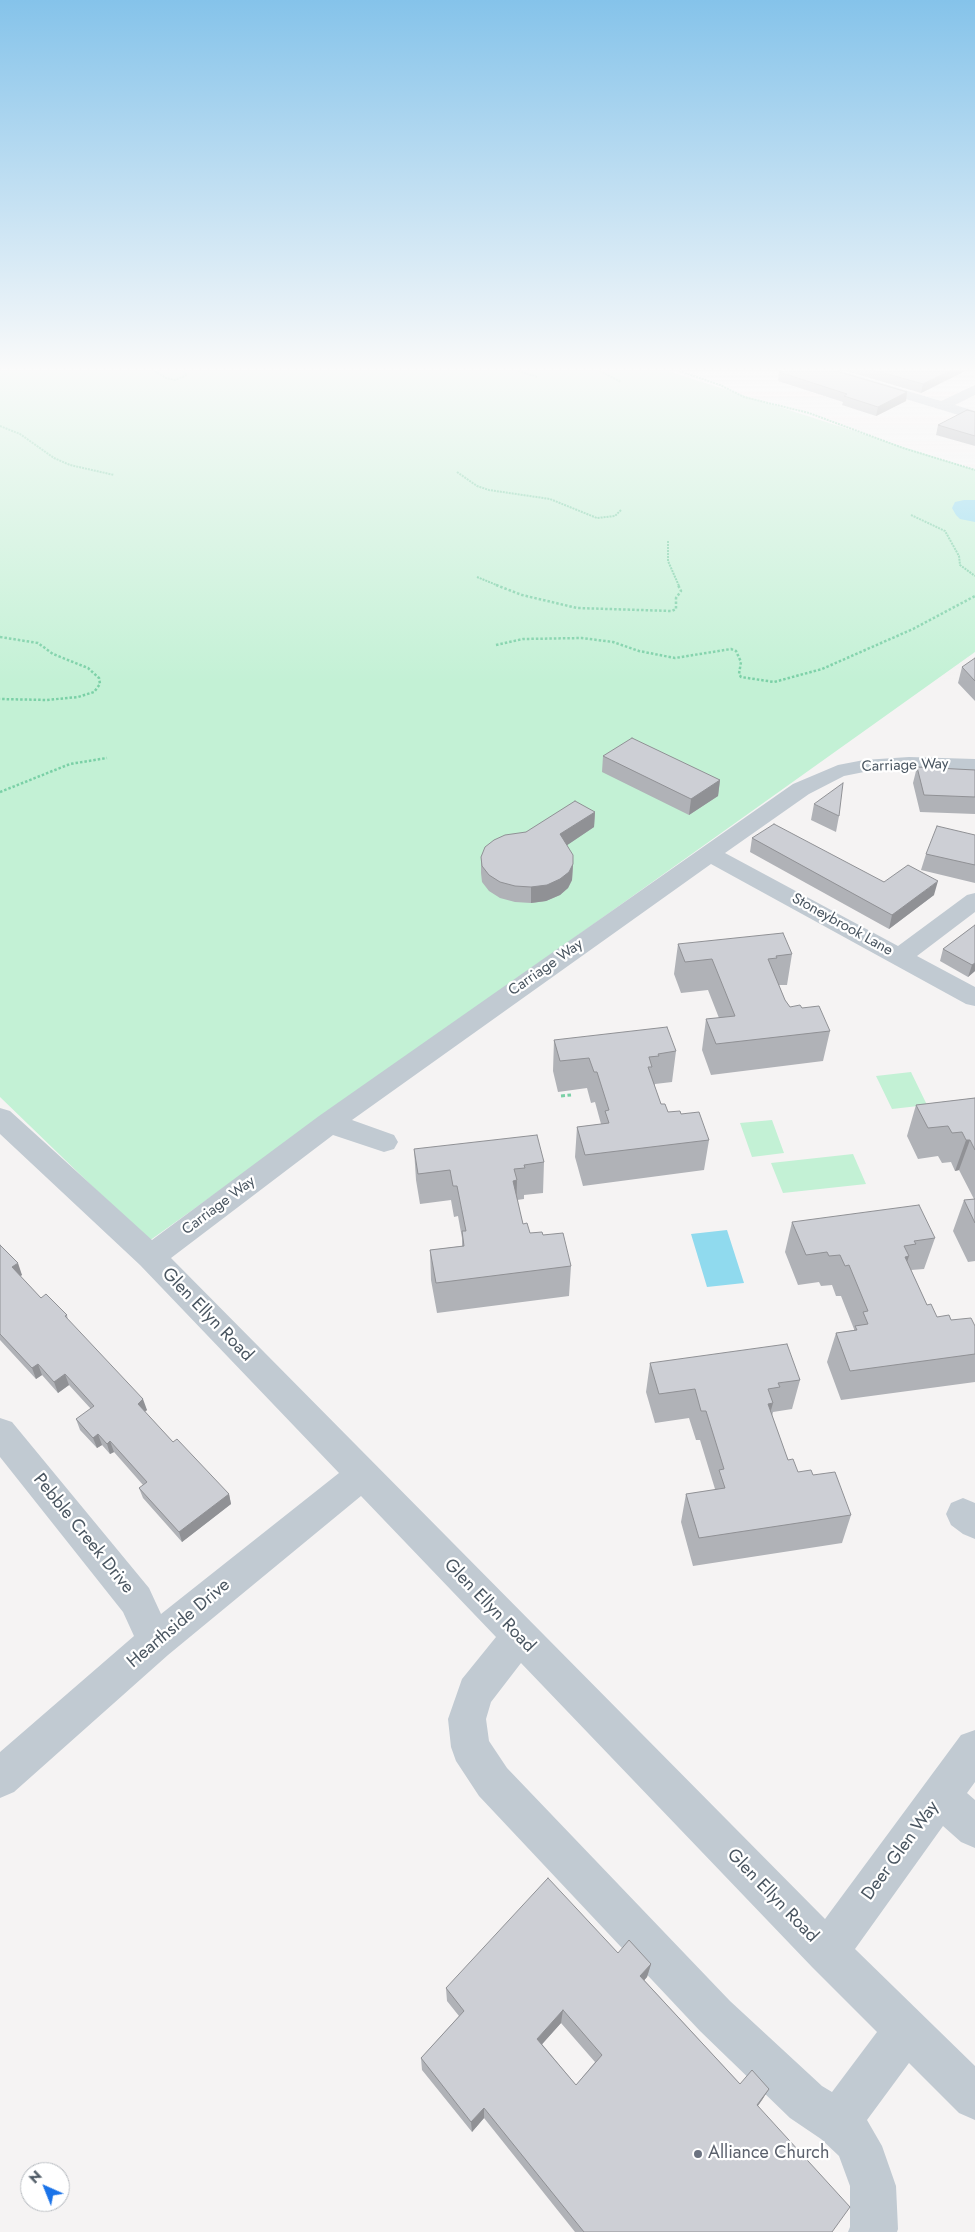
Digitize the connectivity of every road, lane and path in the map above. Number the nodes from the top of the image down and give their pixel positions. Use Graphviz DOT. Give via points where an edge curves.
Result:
graph roads {
  1 [pos="462,475"];
  2 [pos="620,510"];
  3 [pos="912,515"];
  4 [pos="668,541"];
  5 [pos="975,576"];
  6 [pos="477,577"];
  7 [pos="975,596"];
  8 [pos="0,637"];
  9 [pos="496,645"];
  10 [pos="0,699"];
  11 [pos="107,758"];
  12 [pos="975,765"];
  13 [pos="0,792"];
  14 [pos="708,853"];
  15 [pos="975,900"];
  16 [pos="900,957"];
  17 [pos="975,998"];
  18 [pos="571,1095"];
  19 [pos="561,1096"];
  20 [pos="0,1118"];
  21 [pos="328,1123"];
  22 [pos="384,1142"];
  23 [pos="151,1257"];
  24 [pos="0,1432"];
  25 [pos="362,1476"];
  26 [pos="519,1637"];
  27 [pos="155,1642"];
  28 [pos="975,1749"];
  29 [pos="0,1778"];
  30 [pos="941,1796"];
  31 [pos="975,1828"];
  32 [pos="826,1952"];
  33 [pos="906,2030"];
  34 [pos="975,2097"];
  35 [pos="837,2123"];
  36 [pos="872,2232"];
  1 -- 2 [label="path" via="489,490 550,499 597,518 615,516"];
  3 -- 5 [label="path" via="945,531 959,556 960,565"];
  4 -- 6 [label="path" via="668,561 681,591 672,612 577,608 522,595"];
  7 -- 9 [label="path" via="914,629 831,665 774,682 741,678 741,662 736,651 731,649 675,658 582,638 523,639"];
  8 -- 10 [label="path" via="38,643 53,654 88,668 100,684 94,692 78,697"];
  11 -- 13 [label="path" via="70,764"];
  12 -- 14 [label="street, Carriage Way" via="909,763 838,771 801,789"];
  14 -- 16 [label="street, Stoneybrook Lane"];
  14 -- 21 [label="street, Carriage Way"];
  15 -- 16 [label="street"];
  16 -- 17 [label="street, Stoneybrook Lane"];
  18 -- 19 [label="path"];
  20 -- 23 [label="street, Glen Ellyn Road"];
  21 -- 22 [label="street"];
  21 -- 23 [label="street, Carriage Way"];
  23 -- 25 [label="street, Glen Ellyn Road"];
  24 -- 27 [label="street, Pebble Creek Drive" via="136,1600"];
  25 -- 26 [label="street, Glen Ellyn Road"];
  25 -- 27 [label="street, Hearthside Drive"];
  26 -- 32 [label="street, Glen Ellyn Road"];
  26 -- 35 [label="street" via="475,1692 467,1719 470,1747 493,1782 715,2016 806,2102"];
  27 -- 29 [label="street, Hearthside Drive"];
  28 -- 30 [label="street, Deer Glen Way"];
  30 -- 31 [label="street"];
  30 -- 32 [label="street, Deer Glen Way"];
  32 -- 33 [label="street, Glen Ellyn Road"];
  33 -- 34 [label="street, Glen Ellyn Road"];
  33 -- 35 [label="street"];
  35 -- 36 [label="street" via="855,2140 866,2162 872,2186"];
}
